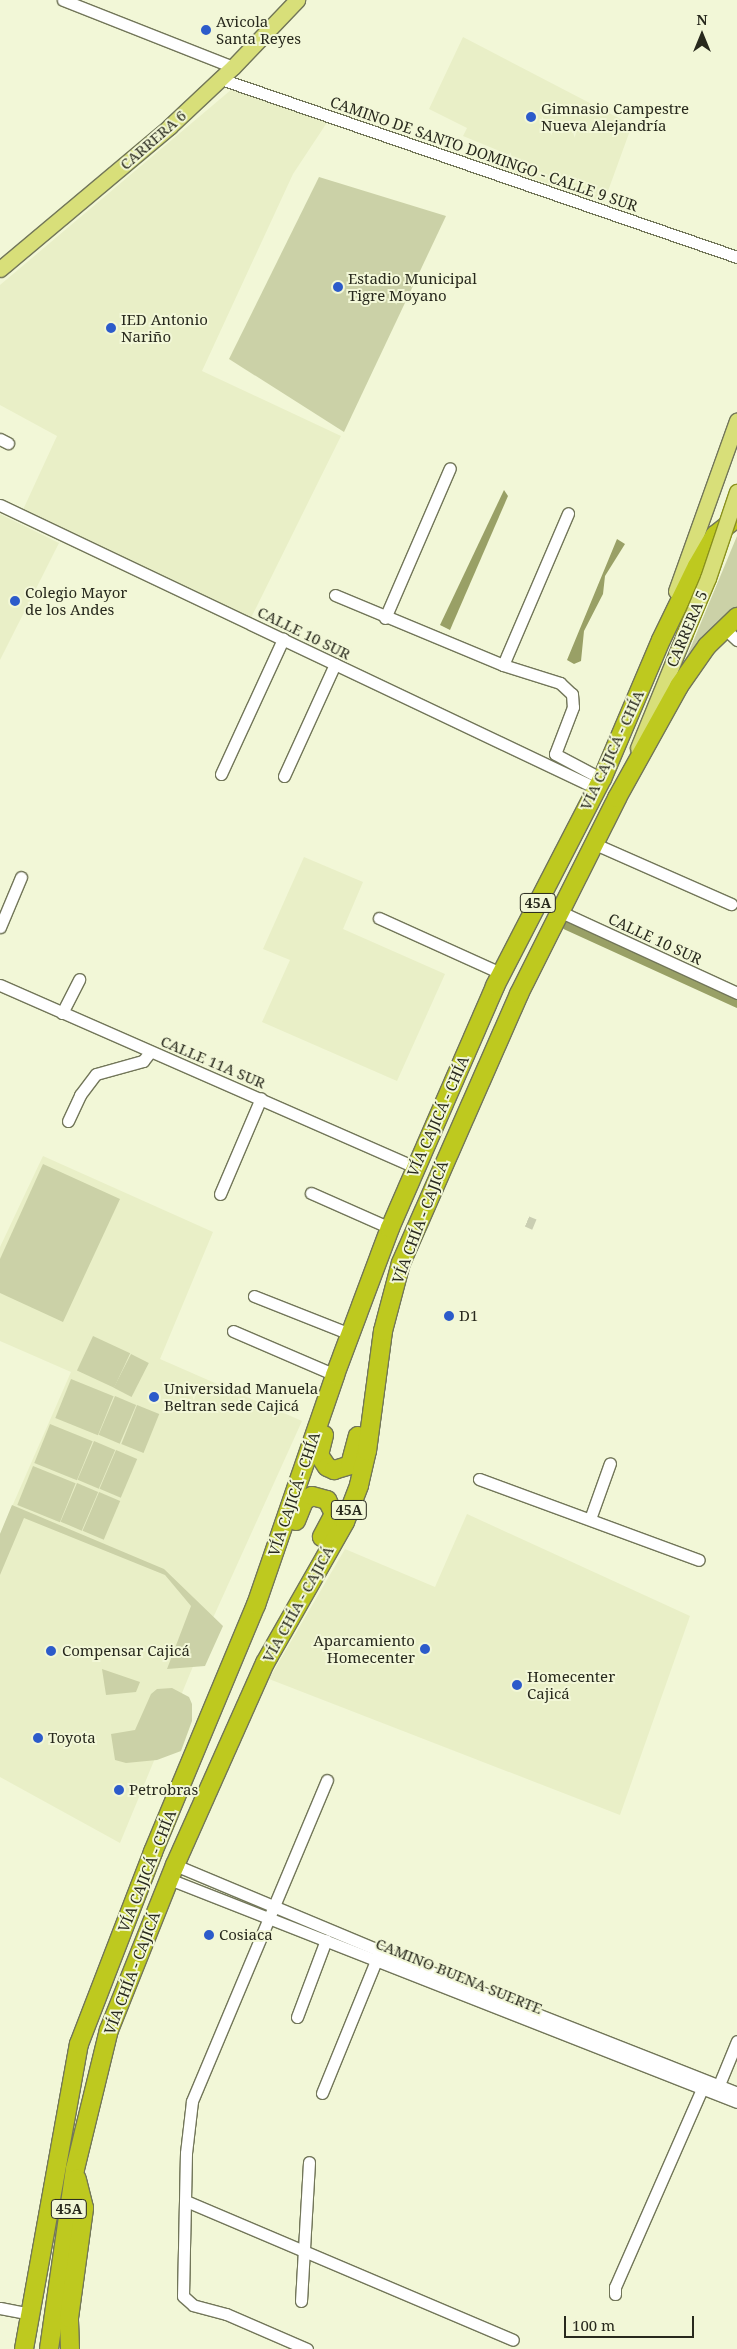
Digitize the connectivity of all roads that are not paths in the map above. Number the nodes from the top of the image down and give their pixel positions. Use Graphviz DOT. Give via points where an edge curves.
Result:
graph roads {
  1 [pos="63,0"];
  2 [pos="297,0"];
  3 [pos="233,68"];
  4 [pos="221,80"];
  5 [pos="737,257"];
  6 [pos="0,269"];
  7 [pos="737,421"];
  8 [pos="450,468"];
  9 [pos="737,492"];
  10 [pos="0,505"];
  11 [pos="568,512"];
  12 [pos="737,518"];
  13 [pos="335,595"];
  14 [pos="385,618"];
  15 [pos="733,629"];
  16 [pos="283,639"];
  17 [pos="661,640"];
  18 [pos="335,664"];
  19 [pos="503,665"];
  20 [pos="635,764"];
  21 [pos="221,774"];
  22 [pos="284,776"];
  23 [pos="599,783"];
  24 [pos="595,844"];
  25 [pos="21,877"];
  26 [pos="731,904"];
  27 [pos="561,912"];
  28 [pos="379,918"];
  29 [pos="1,920"];
  30 [pos="501,973"];
  31 [pos="79,979"];
  32 [pos="0,985"];
  33 [pos="737,993"];
  34 [pos="62,1013"];
  35 [pos="150,1052"];
  36 [pos="261,1098"];
  37 [pos="68,1121"];
  38 [pos="415,1167"];
  39 [pos="311,1193"];
  40 [pos="220,1194"];
  41 [pos="390,1228"];
  42 [pos="254,1296"];
  43 [pos="233,1331"];
  44 [pos="350,1334"];
  45 [pos="379,1367"];
  46 [pos="333,1381"];
  47 [pos="610,1463"];
  48 [pos="479,1479"];
  49 [pos="590,1519"];
  50 [pos="699,1560"];
  51 [pos="300,1597"];
  52 [pos="229,1673"];
  53 [pos="327,1780"];
  54 [pos="172,1872"];
  55 [pos="270,1911"];
  56 [pos="326,1940"];
  57 [pos="379,1955"];
  58 [pos="297,2017"];
  59 [pos="737,2041"];
  60 [pos="704,2085"];
  61 [pos="717,2090"];
  62 [pos="322,2093"];
  63 [pos="737,2093"];
  64 [pos="737,2102"];
  65 [pos="309,2162"];
  66 [pos="75,2168"];
  67 [pos="186,2202"];
  68 [pos="303,2250"];
  69 [pos="615,2294"];
  70 [pos="301,2301"];
  71 [pos="0,2308"];
  72 [pos="30,2314"];
  73 [pos="513,2340"];
  74 [pos="24,2349"];
  75 [pos="49,2349"];
  76 [pos="70,2349"];
  77 [pos="307,2349"];
  1 -- 3 [label="street"];
  2 -- 3 [label="main road, CARRERA 6"];
  3 -- 4 [label="main road, CARRERA 6"];
  4 -- 5 [label="street, CAMINO DE SANTO DOMINGO - CALLE 9 SUR"];
  4 -- 6 [label="main road, CARRERA 6"];
  7 -- 17 [label="main road, CARRERA 5 / 45A" via="690,557 665,618"];
  8 -- 14 [label="street"];
  9 -- 20 [label="main road, CARRERA 5 / 45A, bridge" via="708,578 638,748"];
  10 -- 16 [label="street, CALLE 10 SUR"];
  11 -- 19 [label="street"];
  12 -- 17 [label="highway, 45A" via="715,535 705,549"];
  13 -- 14 [label="street"];
  14 -- 19 [label="street"];
  15 -- 20 [label="highway, 45A" via="679,686"];
  16 -- 18 [label="street, CALLE 10 SUR"];
  16 -- 21 [label="street"];
  17 -- 23 [label="highway, VÍA CAJICÁ - CHÍA / 45A"];
  18 -- 22 [label="street"];
  18 -- 23 [label="street, CALLE 10 SUR"];
  19 -- 23 [label="street" via="560,683 572,694 573,707 555,754"];
  20 -- 24 [label="highway, VÍA CHÍA - CAJICÁ / 45A"];
  23 -- 30 [label="highway, VÍA CAJICÁ - CHÍA / 45A"];
  24 -- 26 [label="street"];
  24 -- 27 [label="highway, VÍA CHÍA - CAJICÁ / 45A"];
  25 -- 29 [label="street"];
  27 -- 33 [label="street, CALLE 10 SUR"];
  27 -- 45 [label="highway, VÍA CHÍA - CAJICÁ / 45A" via="461,1120 401,1263 385,1324"];
  28 -- 30 [label="street"];
  30 -- 38 [label="highway, VÍA CAJICÁ - CHÍA / 45A"];
  31 -- 34 [label="street"];
  32 -- 34 [label="street, CALLE 11A SUR"];
  34 -- 35 [label="street, CALLE 11A SUR"];
  35 -- 36 [label="street, CALLE 11A SUR"];
  35 -- 37 [label="street" via="143,1061 96,1074 80,1095"];
  36 -- 38 [label="street, CALLE 11A SUR"];
  36 -- 40 [label="street"];
  38 -- 41 [label="highway, VÍA CAJICÁ - CHÍA / 45A"];
  39 -- 41 [label="street"];
  41 -- 44 [label="highway, VÍA CAJICÁ - CHÍA / 45A"];
  42 -- 44 [label="street"];
  43 -- 46 [label="street"];
  44 -- 46 [label="highway, VÍA CAJICÁ - CHÍA / 45A"];
  45 -- 46 [label="highway" via="366,1385 355,1454 350,1465 342,1470 327,1468 319,1455 335,1400"];
  45 -- 51 [label="highway, VÍA CHÍA - CAJICÁ / 45A" via="359,1484 345,1522"];
  46 -- 52 [label="highway, VÍA CAJICÁ - CHÍA / 45A" via="256,1605"];
  47 -- 49 [label="street"];
  48 -- 49 [label="street"];
  49 -- 50 [label="street"];
  51 -- 52 [label="highway" via="302,1572 334,1514 327,1500 320,1496 304,1501 243,1662"];
  51 -- 54 [label="highway, VÍA CHÍA - CAJICÁ / 45A" via="265,1663"];
  52 -- 72 [label="highway, VÍA CAJICÁ - CHÍA / 45A" via="153,1852 79,2044"];
  53 -- 55 [label="street"];
  54 -- 55 [label="street, CAMINO BUENA SUERTE"];
  54 -- 66 [label="highway, VÍA CHÍA - CAJICÁ / 45A" via="109,2030"];
  55 -- 56 [label="street, CAMINO BUENA SUERTE"];
  55 -- 57 [label="street, CAMINO BUENA SUERTE"];
  55 -- 67 [label="street" via="192,2101 186,2153"];
  56 -- 57 [label="street, CAMINO BUENA SUERTE"];
  56 -- 58 [label="street"];
  57 -- 60 [label="street, CAMINO BUENA SUERTE"];
  57 -- 62 [label="street"];
  59 -- 61 [label="street"];
  60 -- 61 [label="street, CAMINO BUENA SUERTE"];
  60 -- 69 [label="street" via="615,2287"];
  61 -- 63 [label="street, CAMINO BUENA SUERTE"];
  61 -- 64 [label="street, CAMINO BUENA SUERTE"];
  65 -- 68 [label="street"];
  66 -- 75 [label="highway, VÍA CHÍA - CAJICÁ / 45A"];
  66 -- 76 [label="highway" via="84,2208 69,2318"];
  67 -- 68 [label="street"];
  67 -- 77 [label="street" via="182,2289 186,2301"];
  68 -- 70 [label="street"];
  68 -- 73 [label="street"];
  71 -- 72 [label="street"];
  72 -- 74 [label="highway, VÍA CAJICÁ - CHÍA / 45A"];
}
